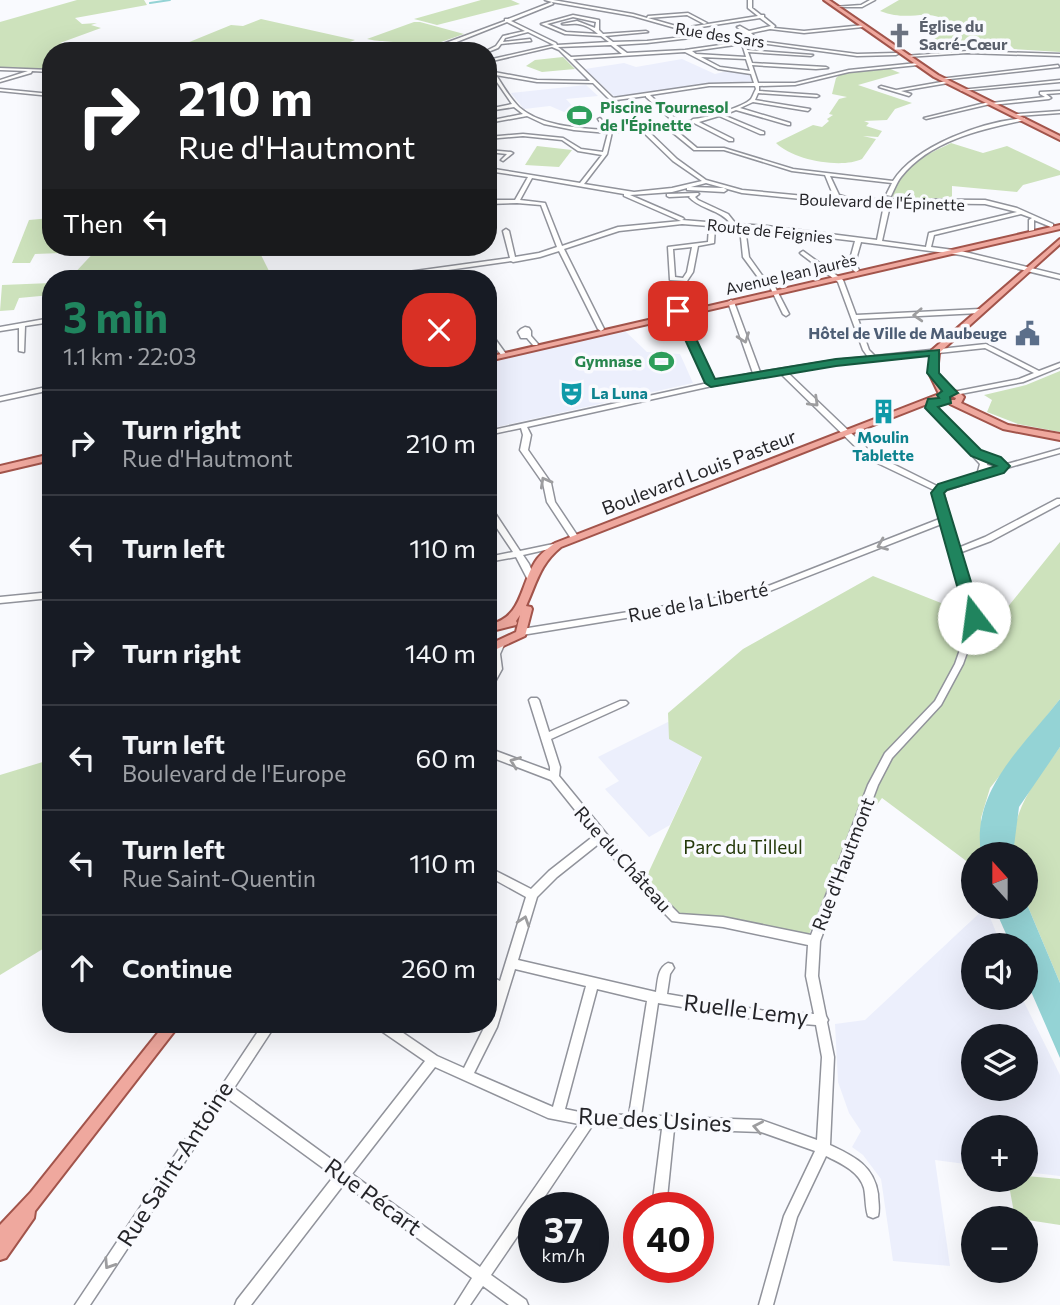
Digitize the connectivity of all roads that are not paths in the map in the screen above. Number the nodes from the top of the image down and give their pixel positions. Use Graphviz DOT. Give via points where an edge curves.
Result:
graph roads {
  1 [pos="547,0"];
  2 [pos="750,0"];
  3 [pos="826,0"];
  4 [pos="864,0"];
  5 [pos="872,0"];
  6 [pos="552,3"];
  7 [pos="853,6"];
  8 [pos="837,7"];
  9 [pos="688,14"];
  10 [pos="763,16"];
  11 [pos="643,18"];
  12 [pos="506,20"];
  13 [pos="706,23"];
  14 [pos="566,25"];
  15 [pos="863,26"];
  16 [pos="739,27"];
  17 [pos="772,29"];
  18 [pos="597,30"];
  19 [pos="681,30"];
  20 [pos="528,31"];
  21 [pos="646,32"];
  22 [pos="748,32"];
  23 [pos="602,35"];
  24 [pos="704,35"];
  25 [pos="530,40"];
  26 [pos="744,41"];
  27 [pos="451,42"];
  28 [pos="500,43"];
  29 [pos="611,43"];
  30 [pos="640,43"];
  31 [pos="497,45"];
  32 [pos="552,47"];
  33 [pos="649,48"];
  34 [pos="803,48"];
  35 [pos="688,51"];
  36 [pos="746,51"];
  37 [pos="771,53"];
  38 [pos="625,54"];
  39 [pos="896,54"];
  40 [pos="693,55"];
  41 [pos="811,55"];
  42 [pos="1060,55"];
  43 [pos="787,56"];
  44 [pos="906,56"];
  45 [pos="570,57"];
  46 [pos="778,57"];
  47 [pos="747,58"];
  48 [pos="497,59"];
  49 [pos="750,64"];
  50 [pos="789,64"];
  51 [pos="917,64"];
  52 [pos="1058,66"];
  53 [pos="827,68"];
  54 [pos="0,69"];
  55 [pos="35,70"];
  56 [pos="42,70"];
  57 [pos="753,73"];
  58 [pos="836,74"];
  59 [pos="497,75"];
  60 [pos="497,78"];
  61 [pos="944,80"];
  62 [pos="1060,80"];
  63 [pos="0,81"];
  64 [pos="593,81"];
  65 [pos="881,86"];
  66 [pos="757,89"];
  67 [pos="0,90"];
  68 [pos="962,90"];
  69 [pos="896,91"];
  70 [pos="1060,92"];
  71 [pos="42,94"];
  72 [pos="909,95"];
  73 [pos="648,96"];
  74 [pos="817,96"];
  75 [pos="611,99"];
  76 [pos="752,101"];
  77 [pos="990,103"];
  78 [pos="515,105"];
  79 [pos="497,108"];
  80 [pos="738,108"];
  81 [pos="808,110"];
  82 [pos="1060,112"];
  83 [pos="527,114"];
  84 [pos="718,114"];
  85 [pos="1015,116"];
  86 [pos="926,118"];
  87 [pos="497,119"];
  88 [pos="600,119"];
  89 [pos="693,120"];
  90 [pos="1023,120"];
  91 [pos="678,123"];
  92 [pos="788,124"];
  93 [pos="666,125"];
  94 [pos="528,128"];
  95 [pos="641,128"];
  96 [pos="610,131"];
  97 [pos="762,133"];
  98 [pos="523,135"];
  99 [pos="497,137"];
  100 [pos="1060,138"];
  101 [pos="731,140"];
  102 [pos="497,151"];
  103 [pos="605,154"];
  104 [pos="503,160"];
  105 [pos="497,170"];
  106 [pos="827,175"];
  107 [pos="531,176"];
  108 [pos="706,181"];
  109 [pos="892,182"];
  110 [pos="582,184"];
  111 [pos="697,186"];
  112 [pos="716,187"];
  113 [pos="664,195"];
  114 [pos="886,197"];
  115 [pos="639,198"];
  116 [pos="517,201"];
  117 [pos="497,202"];
  118 [pos="875,203"];
  119 [pos="899,203"];
  120 [pos="886,210"];
  121 [pos="1019,213"];
  122 [pos="680,220"];
  123 [pos="1032,220"];
  124 [pos="712,224"];
  125 [pos="730,225"];
  126 [pos="742,226"];
  127 [pos="1054,226"];
  128 [pos="1031,230"];
  129 [pos="506,231"];
  130 [pos="858,241"];
  131 [pos="879,243"];
  132 [pos="1057,243"];
  133 [pos="695,246"];
  134 [pos="562,249"];
  135 [pos="928,249"];
  136 [pos="945,251"];
  137 [pos="803,253"];
  138 [pos="513,260"];
  139 [pos="1029,267"];
  140 [pos="444,268"];
  141 [pos="436,270"];
  142 [pos="856,270"];
  143 [pos="835,276"];
  144 [pos="1060,276"];
  145 [pos="774,291"];
  146 [pos="731,302"];
  147 [pos="980,311"];
  148 [pos="678,313"];
  149 [pos="786,314"];
  150 [pos="855,317"];
  151 [pos="42,322"];
  152 [pos="22,325"];
  153 [pos="0,329"];
  154 [pos="601,329"];
  155 [pos="528,335"];
  156 [pos="945,343"];
  157 [pos="535,344"];
  158 [pos="497,346"];
  159 [pos="957,349"];
  160 [pos="22,351"];
  161 [pos="503,354"];
  162 [pos="935,354"];
  163 [pos="497,355"];
  164 [pos="873,358"];
  165 [pos="1060,365"];
  166 [pos="782,371"];
  167 [pos="1040,374"];
  168 [pos="752,375"];
  169 [pos="711,383"];
  170 [pos="42,390"];
  171 [pos="952,397"];
  172 [pos="0,399"];
  173 [pos="932,402"];
  174 [pos="904,410"];
  175 [pos="523,425"];
  176 [pos="497,431"];
  177 [pos="846,434"];
  178 [pos="1060,437"];
  179 [pos="1060,451"];
  180 [pos="976,453"];
  181 [pos="991,458"];
  182 [pos="42,461"];
  183 [pos="984,464"];
  184 [pos="1000,466"];
  185 [pos="0,471"];
  186 [pos="979,476"];
  187 [pos="939,490"];
  188 [pos="1060,501"];
  189 [pos="946,520"];
  190 [pos="497,523"];
  191 [pos="575,538"];
  192 [pos="558,545"];
  193 [pos="956,551"];
  194 [pos="519,556"];
  195 [pos="543,557"];
  196 [pos="497,559"];
  197 [pos="531,579"];
  198 [pos="42,596"];
  199 [pos="0,600"];
  200 [pos="506,623"];
  201 [pos="497,626"];
  202 [pos="521,629"];
  203 [pos="500,645"];
  204 [pos="497,646"];
  205 [pos="497,652"];
  206 [pos="497,660"];
  207 [pos="498,666"];
  208 [pos="534,700"];
  209 [pos="624,703"];
  210 [pos="546,737"];
  211 [pos="497,755"];
  212 [pos="554,777"];
  213 [pos="601,836"];
  214 [pos="497,876"];
  215 [pos="532,895"];
  216 [pos="814,941"];
  217 [pos="511,963"];
  218 [pos="668,968"];
  219 [pos="593,982"];
  220 [pos="497,985"];
  221 [pos="503,989"];
  222 [pos="657,998"];
  223 [pos="497,1008"];
  224 [pos="822,1020"];
  225 [pos="166,1033"];
  226 [pos="264,1033"];
  227 [pos="394,1033"];
  228 [pos="488,1033"];
  229 [pos="433,1060"];
  230 [pos="466,1076"];
  231 [pos="225,1089"];
  232 [pos="557,1114"];
  233 [pos="589,1119"];
  234 [pos="634,1121"];
  235 [pos="669,1121"];
  236 [pos="823,1148"];
  237 [pos="343,1176"];
  238 [pos="661,1192"];
  239 [pos="37,1198"];
  240 [pos="873,1211"];
  241 [pos="0,1236"];
  242 [pos="0,1252"];
  243 [pos="481,1276"];
  244 [pos="82,1305"];
  245 [pos="242,1305"];
  246 [pos="461,1305"];
  247 [pos="521,1305"];
  248 [pos="766,1305"];
  1 -- 6 [label="street, Rue des Sars"];
  2 -- 10 [label="street" via="750,8"];
  3 -- 8 [label="main road"];
  4 -- 5 [label="street"];
  4 -- 7 [label="street"];
  5 -- 7 [label="street"];
  6 -- 11 [label="street, Rue des Sars"];
  6 -- 12 [label="street"];
  7 -- 8 [label="street"];
  8 -- 15 [label="main road"];
  9 -- 11 [label="street"];
  9 -- 13 [label="street"];
  10 -- 13 [label="street"];
  10 -- 17 [label="street" via="774,25"];
  11 -- 19 [label="street, Rue des Sars"];
  12 -- 20 [label="street"];
  12 -- 27 [label="street"];
  13 -- 19 [label="street"];
  14 -- 18 [label="street" via="576,22"];
  15 -- 17 [label="street" via="804,32"];
  15 -- 44 [label="main road"];
  16 -- 22 [label="street"];
  17 -- 22 [label="street"];
  18 -- 23 [label="street"];
  18 -- 23 [label="street" via="599,21 584,17 543,24 560,32"];
  19 -- 24 [label="street, Rue des Sars"];
  20 -- 28 [label="street" via="508,35"];
  20 -- 32 [label="street"];
  21 -- 23 [label="street"];
  22 -- 26 [label="street" via="753,37"];
  23 -- 29 [label="street"];
  24 -- 26 [label="street, Rue des Sars"];
  24 -- 30 [label="street"];
  25 -- 28 [label="street"];
  26 -- 34 [label="street, Rue des Sars"];
  26 -- 35 [label="street"];
  26 -- 36 [label="street"];
  28 -- 31 [label="street"];
  29 -- 30 [label="street"];
  29 -- 32 [label="street"];
  29 -- 38 [label="street"];
  30 -- 33 [label="street"];
  32 -- 45 [label="street"];
  32 -- 48 [label="street"];
  32 -- 64 [label="street"];
  34 -- 39 [label="street, Rue des Sars" via="869,56"];
  34 -- 41 [label="street"];
  35 -- 38 [label="street"];
  35 -- 40 [label="street"];
  36 -- 37 [label="street"];
  36 -- 47 [label="street"];
  37 -- 43 [label="street"];
  37 -- 46 [label="street"];
  38 -- 45 [label="street"];
  40 -- 47 [label="street"];
  40 -- 57 [label="street" via="721,69"];
  41 -- 43 [label="street"];
  41 -- 53 [label="street"];
  42 -- 44 [label="street" via="967,52"];
  43 -- 46 [label="street"];
  44 -- 51 [label="main road"];
  45 -- 64 [label="street"];
  46 -- 50 [label="street"];
  47 -- 49 [label="street"];
  49 -- 50 [label="street"];
  49 -- 57 [label="street"];
  50 -- 53 [label="street"];
  51 -- 58 [label="street"];
  51 -- 61 [label="main road"];
  52 -- 61 [label="street"];
  53 -- 58 [label="street"];
  54 -- 55 [label="street"];
  55 -- 56 [label="street"];
  55 -- 63 [label="street"];
  57 -- 66 [label="street"];
  58 -- 66 [label="street"];
  59 -- 64 [label="street"];
  60 -- 78 [label="street"];
  61 -- 68 [label="main road"];
  61 -- 69 [label="street"];
  62 -- 68 [label="street"];
  64 -- 75 [label="street"];
  65 -- 69 [label="street"];
  66 -- 73 [label="street" via="709,85"];
  66 -- 74 [label="street"];
  66 -- 76 [label="street"];
  67 -- 71 [label="street"];
  68 -- 77 [label="main road"];
  69 -- 72 [label="street"];
  70 -- 77 [label="street" via="1042,93 1048,99"];
  73 -- 75 [label="street"];
  73 -- 91 [label="street"];
  75 -- 95 [label="street"];
  76 -- 80 [label="street"];
  76 -- 81 [label="street"];
  77 -- 85 [label="main road"];
  77 -- 86 [label="street"];
  78 -- 79 [label="street"];
  78 -- 83 [label="street"];
  80 -- 84 [label="street"];
  80 -- 92 [label="street"];
  82 -- 85 [label="street"];
  83 -- 87 [label="street"];
  83 -- 96 [label="street" via="563,128"];
  84 -- 89 [label="street"];
  84 -- 97 [label="street"];
  85 -- 90 [label="main road"];
  88 -- 96 [label="street"];
  89 -- 91 [label="street"];
  89 -- 101 [label="street"];
  90 -- 100 [label="main road"];
  90 -- 109 [label="street" via="972,131 927,152 913,159"];
  91 -- 93 [label="street"];
  93 -- 95 [label="street"];
  93 -- 106 [label="street" via="696,149 724,149 779,167"];
  94 -- 98 [label="street"];
  95 -- 96 [label="street"];
  95 -- 108 [label="street"];
  95 -- 111 [label="street"];
  96 -- 103 [label="street"];
  98 -- 99 [label="street"];
  98 -- 103 [label="street" via="575,141 581,145 577,149"];
  102 -- 104 [label="street" via="511,152"];
  103 -- 110 [label="street"];
  105 -- 107 [label="street, Route de Feignies"];
  106 -- 109 [label="street"];
  106 -- 114 [label="street" via="837,197"];
  107 -- 110 [label="street, Route de Feignies"];
  107 -- 116 [label="street"];
  108 -- 111 [label="street"];
  108 -- 112 [label="street"];
  109 -- 114 [label="street"];
  110 -- 115 [label="street, Route de Feignies"];
  111 -- 112 [label="street"];
  111 -- 115 [label="street"];
  112 -- 118 [label="street, Boulevard de l'Épinette" via="790,200"];
  113 -- 125 [label="street" via="696,194 692,197 695,202 726,215"];
  114 -- 118 [label="street"];
  114 -- 119 [label="street"];
  115 -- 122 [label="street, Route de Feignies"];
  116 -- 117 [label="street"];
  116 -- 134 [label="street" via="543,204"];
  118 -- 119 [label="street, Boulevard de l'Épinette"];
  118 -- 120 [label="street"];
  119 -- 120 [label="street"];
  119 -- 121 [label="street, Boulevard de l'Épinette" via="981,205"];
  119 -- 127 [label="street, Boulevard de l'Épinette" via="985,202"];
  120 -- 131 [label="street"];
  121 -- 123 [label="street, Boulevard de l'Épinette"];
  121 -- 135 [label="street" via="931,234"];
  122 -- 124 [label="street, Route de Feignies"];
  122 -- 134 [label="street" via="618,229"];
  123 -- 127 [label="street, Boulevard de l'Épinette"];
  123 -- 128 [label="street"];
  124 -- 125 [label="street, Route de Feignies"];
  124 -- 133 [label="street" via="711,243"];
  125 -- 126 [label="street, Route de Feignies"];
  126 -- 130 [label="street, Route de Feignies"];
  126 -- 145 [label="street" via="746,257"];
  127 -- 128 [label="main road, Avenue Jean Jaurès"];
  127 -- 132 [label="main road"];
  127 -- 136 [label="main road, Avenue Jean Jaurès"];
  128 -- 136 [label="main road, Avenue Jean Jaurès"];
  129 -- 138 [label="street"];
  130 -- 131 [label="street, Route de Feignies"];
  130 -- 142 [label="street" via="852,263"];
  131 -- 135 [label="street, Route de Feignies"];
  132 -- 139 [label="main road"];
  133 -- 133 [label="street" via="670,248 672,279 685,280"];
  134 -- 138 [label="street"];
  134 -- 154 [label="street"];
  135 -- 136 [label="street, Route de Feignies"];
  136 -- 139 [label="street, Route de Feignies"];
  136 -- 142 [label="main road, Avenue Jean Jaurès"];
  136 -- 143 [label="main road, Avenue Jean Jaurès"];
  137 -- 143 [label="street"];
  138 -- 140 [label="street"];
  139 -- 144 [label="street, Route de Feignies"];
  139 -- 147 [label="main road"];
  140 -- 141 [label="street"];
  142 -- 143 [label="main road, Avenue Jean Jaurès"];
  143 -- 145 [label="main road, Avenue Jean Jaurès"];
  143 -- 150 [label="street"];
  145 -- 146 [label="main road, Avenue Jean Jaurès"];
  145 -- 148 [label="main road, Avenue Jean Jaurès"];
  145 -- 149 [label="street"];
  146 -- 148 [label="main road, Avenue Jean Jaurès"];
  146 -- 168 [label="street, one-way"];
  147 -- 150 [label="street, one-way"];
  147 -- 156 [label="main road"];
  148 -- 154 [label="main road, Avenue Jean Jaurès"];
  148 -- 161 [label="main road, Avenue Jean Jaurès"];
  148 -- 169 [label="street"];
  150 -- 164 [label="street"];
  151 -- 152 [label="street"];
  152 -- 153 [label="street"];
  152 -- 160 [label="street"];
  154 -- 157 [label="main road, Avenue Jean Jaurès"];
  155 -- 157 [label="street"];
  156 -- 159 [label="street"];
  156 -- 162 [label="main road"];
  157 -- 161 [label="main road, Avenue Jean Jaurès"];
  158 -- 161 [label="street"];
  159 -- 162 [label="street"];
  159 -- 167 [label="street" via="986,346"];
  161 -- 163 [label="main road, Avenue Jean Jaurès"];
  162 -- 164 [label="street"];
  162 -- 171 [label="main road" via="937,380"];
  164 -- 166 [label="street"];
  165 -- 167 [label="street"];
  166 -- 168 [label="street"];
  166 -- 177 [label="street, one-way"];
  167 -- 171 [label="street"];
  168 -- 169 [label="street"];
  169 -- 175 [label="street"];
  170 -- 172 [label="street"];
  171 -- 173 [label="main road"];
  171 -- 174 [label="main road, Boulevard Louis Pasteur"];
  171 -- 178 [label="main road" via="981,416 1030,433"];
  173 -- 174 [label="main road"];
  173 -- 180 [label="street" via="934,411"];
  174 -- 177 [label="main road, Boulevard Louis Pasteur"];
  175 -- 176 [label="street"];
  191 -- 175 [label="street, one-way" via="524,450 527,435"];
  177 -- 187 [label="street" via="880,462"];
  177 -- 191 [label="main road, Boulevard Louis Pasteur"];
  179 -- 184 [label="street"];
  180 -- 181 [label="street"];
  180 -- 183 [label="street"];
  181 -- 183 [label="street"];
  181 -- 184 [label="street"];
  182 -- 185 [label="main road"];
  183 -- 184 [label="street"];
  183 -- 186 [label="street"];
  184 -- 186 [label="street"];
  186 -- 187 [label="street"];
  187 -- 189 [label="street, Rue d'Hautmont"];
  188 -- 193 [label="street"];
  189 -- 193 [label="street, Rue d'Hautmont"];
  189 -- 202 [label="street, Rue de la Liberté, one-way" via="754,594 594,622"];
  190 -- 194 [label="street"];
  191 -- 192 [label="main road, Boulevard Louis Pasteur"];
  192 -- 194 [label="street"];
  192 -- 195 [label="main road, Boulevard Louis Pasteur"];
  193 -- 216 [label="street, Rue d'Hautmont" via="973,612 969,636 938,703 888,756 877,776"];
  194 -- 195 [label="street"];
  194 -- 196 [label="street"];
  194 -- 197 [label="street"];
  195 -- 197 [label="main road, Boulevard Louis Pasteur"];
  197 -- 200 [label="main road, Boulevard Louis Pasteur" via="517,616"];
  197 -- 202 [label="main road"];
  198 -- 199 [label="street"];
  200 -- 201 [label="main road"];
  200 -- 202 [label="main road"];
  202 -- 203 [label="main road"];
  203 -- 204 [label="main road"];
  203 -- 205 [label="street"];
  206 -- 207 [label="street"];
  208 -- 210 [label="street"];
  209 -- 210 [label="street"];
  210 -- 212 [label="street"];
  212 -- 211 [label="street, one-way"];
  212 -- 213 [label="street, Rue du Château"];
  213 -- 215 [label="street"];
  213 -- 216 [label="street, Rue du Château" via="676,918 723,922"];
  214 -- 215 [label="street"];
  217 -- 215 [label="street, one-way"];
  216 -- 224 [label="street, Rue d'Hautmont" via="812,976"];
  217 -- 219 [label="street"];
  217 -- 221 [label="street"];
  218 -- 222 [label="street, Ruelle Lemy"];
  219 -- 222 [label="street"];
  219 -- 232 [label="street"];
  220 -- 221 [label="street"];
  221 -- 223 [label="street"];
  222 -- 224 [label="street, Ruelle Lemy"];
  222 -- 234 [label="street"];
  224 -- 236 [label="street, Rue d'Hautmont" via="829,1077"];
  225 -- 239 [label="main road"];
  226 -- 231 [label="street, Rue Saint-Antoine"];
  227 -- 229 [label="street, Rue des Usines"];
  228 -- 230 [label="street"];
  229 -- 230 [label="street, Rue des Usines"];
  229 -- 237 [label="street"];
  230 -- 232 [label="street, Rue des Usines"];
  231 -- 237 [label="street, Rue Pécart"];
  231 -- 244 [label="street, Rue Saint-Antoine, one-way"];
  232 -- 233 [label="street, Rue des Usines"];
  233 -- 234 [label="street, Rue des Usines"];
  233 -- 243 [label="street"];
  234 -- 235 [label="street, Rue des Usines"];
  236 -- 235 [label="street, Rue des Usines, one-way" via="761,1126"];
  235 -- 238 [label="street"];
  236 -- 240 [label="street, Rue des Usines" via="853,1163 864,1175"];
  236 -- 248 [label="street, Rue d'Hautmont" via="791,1216"];
  237 -- 243 [label="street, Rue Pécart"];
  237 -- 245 [label="street"];
  239 -- 241 [label="main road"];
  239 -- 242 [label="main road"];
  243 -- 246 [label="street"];
  243 -- 247 [label="street, Rue Pécart"];
}
